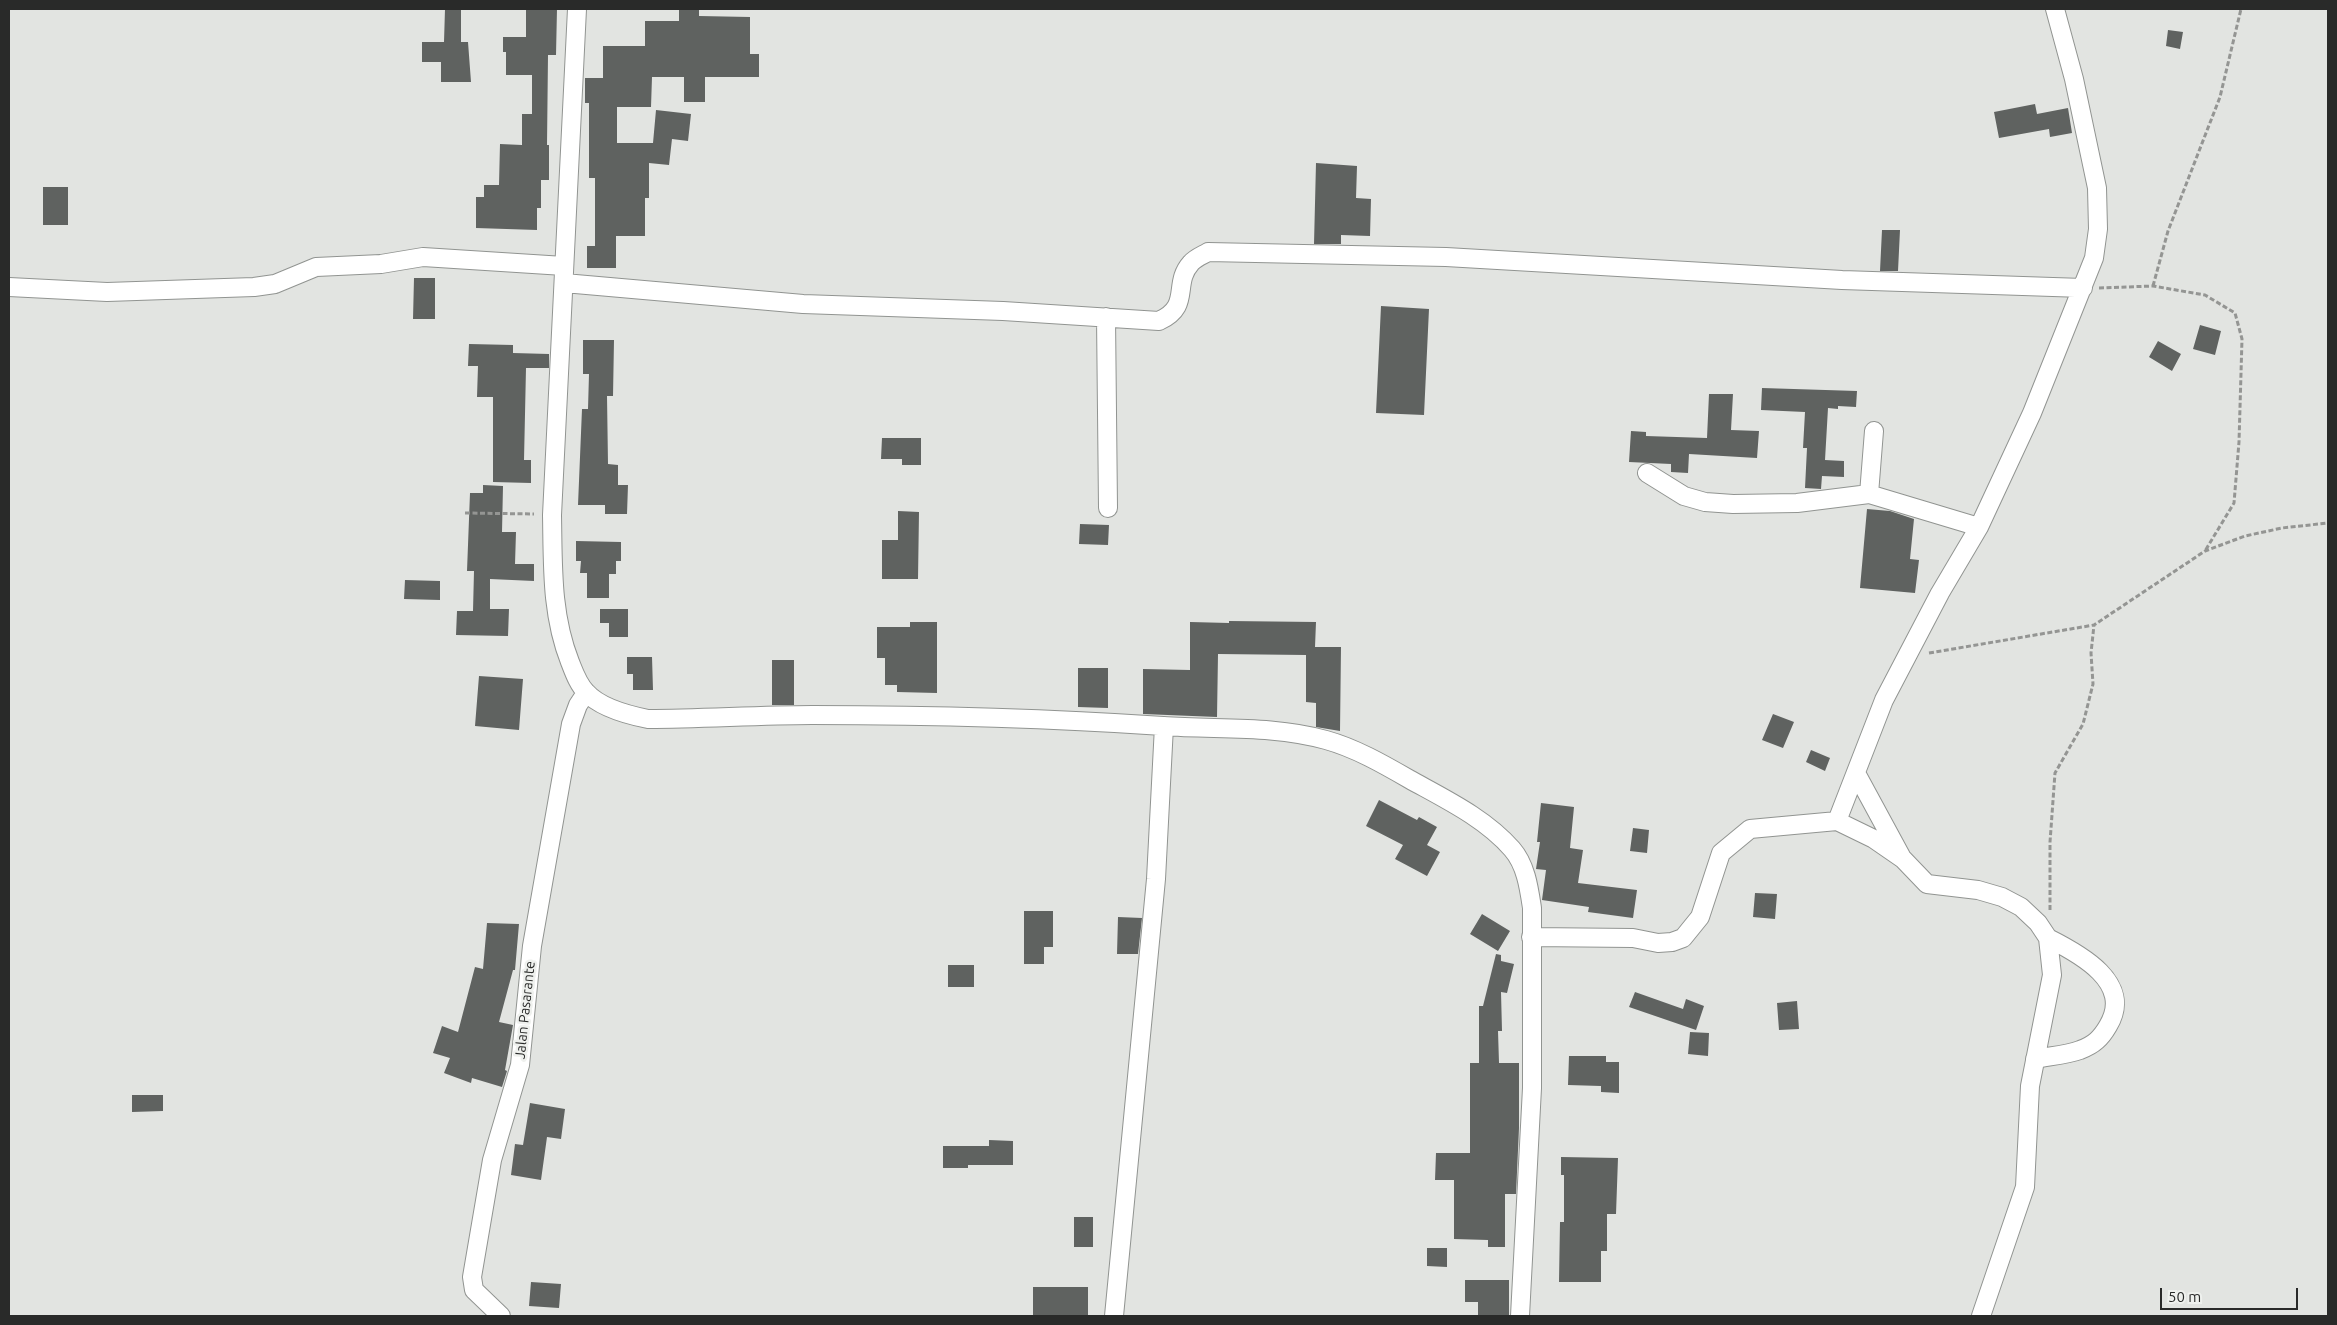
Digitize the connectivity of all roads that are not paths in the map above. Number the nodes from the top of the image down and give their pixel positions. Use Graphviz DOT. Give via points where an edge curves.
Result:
graph roads {
  1 [pos="577,9"];
  2 [pos="2055,9"];
  3 [pos="564,266"];
  4 [pos="564,283"];
  5 [pos="9,287"];
  6 [pos="2083,288"];
  7 [pos="1106,318"];
  8 [pos="1874,430"];
  9 [pos="1646,473"];
  10 [pos="1869,494"];
  11 [pos="1108,508"];
  12 [pos="1979,527"];
  13 [pos="586,693"];
  14 [pos="1164,726"];
  15 [pos="1856,773"];
  16 [pos="1837,821"];
  17 [pos="1902,859"];
  18 [pos="1531,937"];
  19 [pos="2048,938"];
  20 [pos="2035,1059"];
  21 [pos="501,1316"];
  22 [pos="1114,1316"];
  23 [pos="1520,1316"];
  24 [pos="1981,1316"];
  1 -- 3 [label="street"];
  2 -- 6 [label="street" via="2074,79 2097,188 2098,229 2094,258"];
  3 -- 4 [label="street"];
  3 -- 5 [label="street" via="423,257 381,264 316,266 275,284 254,288 107,292"];
  4 -- 7 [label="street" via="803,304"];
  4 -- 13 [label="street" via="552,515 555,608 562,642"];
  6 -- 7 [label="street" via="1842,280 1446,257 1208,252 1192,262 1182,278 1182,296 1172,316 1159,321"];
  6 -- 12 [label="street" via="2032,413"];
  7 -- 11 [label="street"];
  8 -- 10 [label="street"];
  9 -- 10 [label="street" via="1684,496 1705,502 1797,503"];
  10 -- 12 [label="street"];
  12 -- 15 [label="street" via="1884,700"];
  13 -- 14 [label="street" via="619,714 648,719 810,715 1039,719"];
  13 -- 21 [label="street, Jalan Pasarante" via="571,724 532,946 520,1065 492,1160 472,1277 474,1290"];
  14 -- 18 [label="street" via="1277,729 1327,740 1381,763 1441,796 1485,824 1513,850 1528,883 1532,908"];
  14 -- 22 [label="street" via="1156,878"];
  15 -- 16 [label="street"];
  15 -- 17 [label="street"];
  16 -- 17 [label="street" via="1874,839"];
  16 -- 18 [label="street" via="1750,829 1721,853 1700,917 1683,938 1658,943 1633,938"];
  17 -- 19 [label="street" via="1927,884 1978,890 2021,907"];
  18 -- 23 [label="street" via="1532,1088"];
  19 -- 20 [label="street" via="2052,975"];
  19 -- 20 [label="street" via="2072,950 2101,972 2113,992 2116,1005 2111,1022 2100,1040 2080,1050"];
  20 -- 24 [label="street" via="2030,1086 2025,1187"];
}
